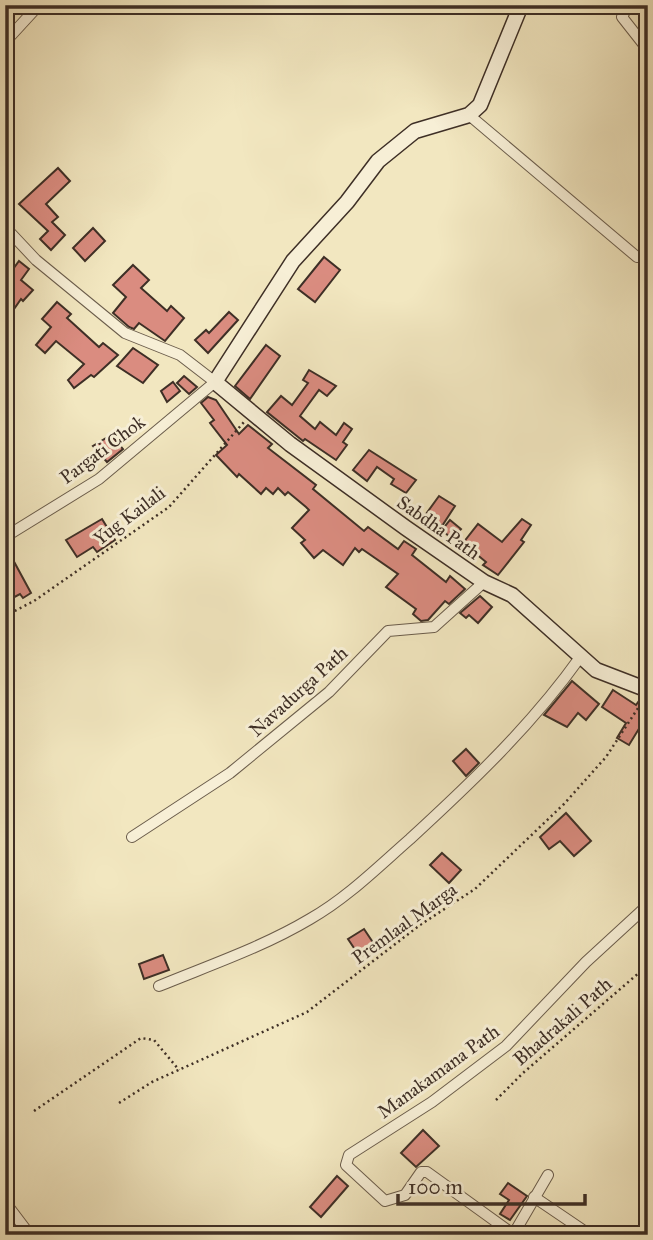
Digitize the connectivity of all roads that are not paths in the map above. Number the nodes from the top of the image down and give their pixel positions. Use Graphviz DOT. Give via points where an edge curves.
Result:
graph roads {
  1 [pos="39,5"];
  2 [pos="521,5"];
  3 [pos="628,5"];
  4 [pos="5,42"];
  5 [pos="648,50"];
  6 [pos="469,116"];
  7 [pos="5,227"];
  8 [pos="636,257"];
  9 [pos="215,382"];
  10 [pos="5,537"];
  11 [pos="484,582"];
  12 [pos="581,656"];
  13 [pos="648,692"];
  14 [pos="132,837"];
  15 [pos="648,905"];
  16 [pos="159,986"];
  17 [pos="548,1175"];
  18 [pos="534,1196"];
  19 [pos="5,1202"];
  20 [pos="30,1235"];
  21 [pos="513,1235"];
  22 [pos="590,1235"];
  1 -- 4 [label="street"];
  2 -- 6 [label="street" via="480,104"];
  3 -- 5 [label="street" via="622,17"];
  6 -- 8 [label="street"];
  6 -- 9 [label="street" via="415,131 378,161 293,261"];
  7 -- 9 [label="street" via="36,260 125,333 180,355"];
  9 -- 10 [label="street, Pargati Chok" via="99,479"];
  9 -- 11 [label="street, Sabdha Path" via="251,415"];
  11 -- 12 [label="street, Sabdha Path" via="512,595"];
  11 -- 14 [label="street, Navadurga Path" via="434,627 388,631 329,692 230,773"];
  12 -- 13 [label="street, Sabdha Path" via="610,678"];
  12 -- 16 [label="street" via="552,698 509,745 359,884 311,919 262,944"];
  15 -- 21 [label="street, Manakamana Path" via="506,1046 432,1102 349,1155 346,1165 385,1201 405,1195 415,1177 427,1172"];
  17 -- 18 [label="street"];
  18 -- 21 [label="street"];
  18 -- 22 [label="street"];
  19 -- 20 [label="street"];
}
